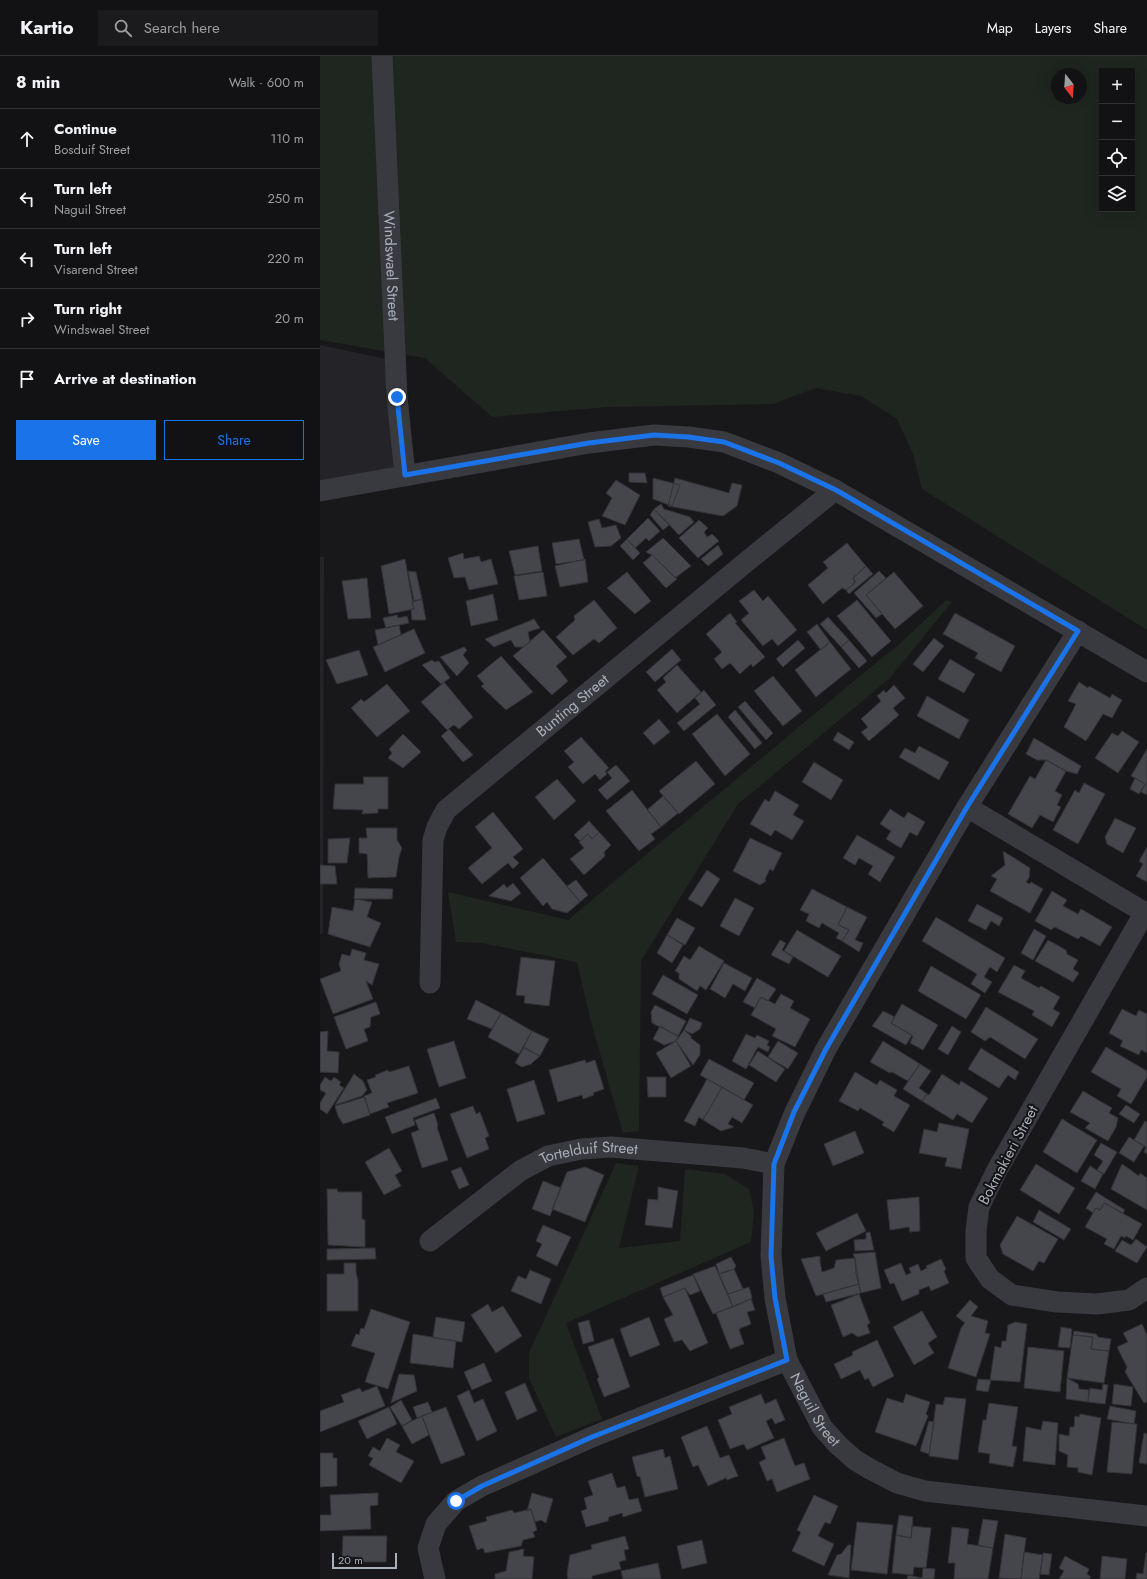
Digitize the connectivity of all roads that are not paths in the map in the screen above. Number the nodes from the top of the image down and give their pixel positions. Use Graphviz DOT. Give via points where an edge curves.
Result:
graph roads {
  1 [pos="382,56"];
  2 [pos="405,475"];
  3 [pos="836,490"];
  4 [pos="320,492"];
  5 [pos="1078,631"];
  6 [pos="1147,672"];
  7 [pos="967,807"];
  8 [pos="1146,913"];
  9 [pos="430,983"];
  10 [pos="774,1164"];
  11 [pos="430,1241"];
  12 [pos="1147,1288"];
  13 [pos="787,1360"];
  14 [pos="1147,1516"];
  15 [pos="435,1579"];
  1 -- 2 [label="street, Windswael Street" via="397,397"];
  2 -- 3 [label="street" via="589,443 654,435 724,442 779,463"];
  2 -- 4 [label="street"];
  3 -- 5 [label="street"];
  3 -- 9 [label="street, Bunting Street" via="446,810 433,840"];
  5 -- 6 [label="street"];
  5 -- 7 [label="street, Naguil Street"];
  7 -- 8 [label="street, Bokmakieri Street"];
  7 -- 10 [label="street, Naguil Street" via="826,1049 794,1112"];
  8 -- 12 [label="street, Bokmakieri Street" via="979,1207 976,1258 990,1279 1012,1295 1057,1302 1097,1304 1129,1300"];
  10 -- 11 [label="street, Tortelduif Street" via="735,1157 611,1148 581,1149 548,1156 520,1171"];
  10 -- 13 [label="street, Naguil Street" via="771,1256 775,1298"];
  13 -- 14 [label="street, Naguil Street" via="822,1427 838,1445 870,1470 897,1482 925,1490"];
  13 -- 15 [label="street" via="586,1440 482,1486 456,1501 436,1524 428,1548"];
}
